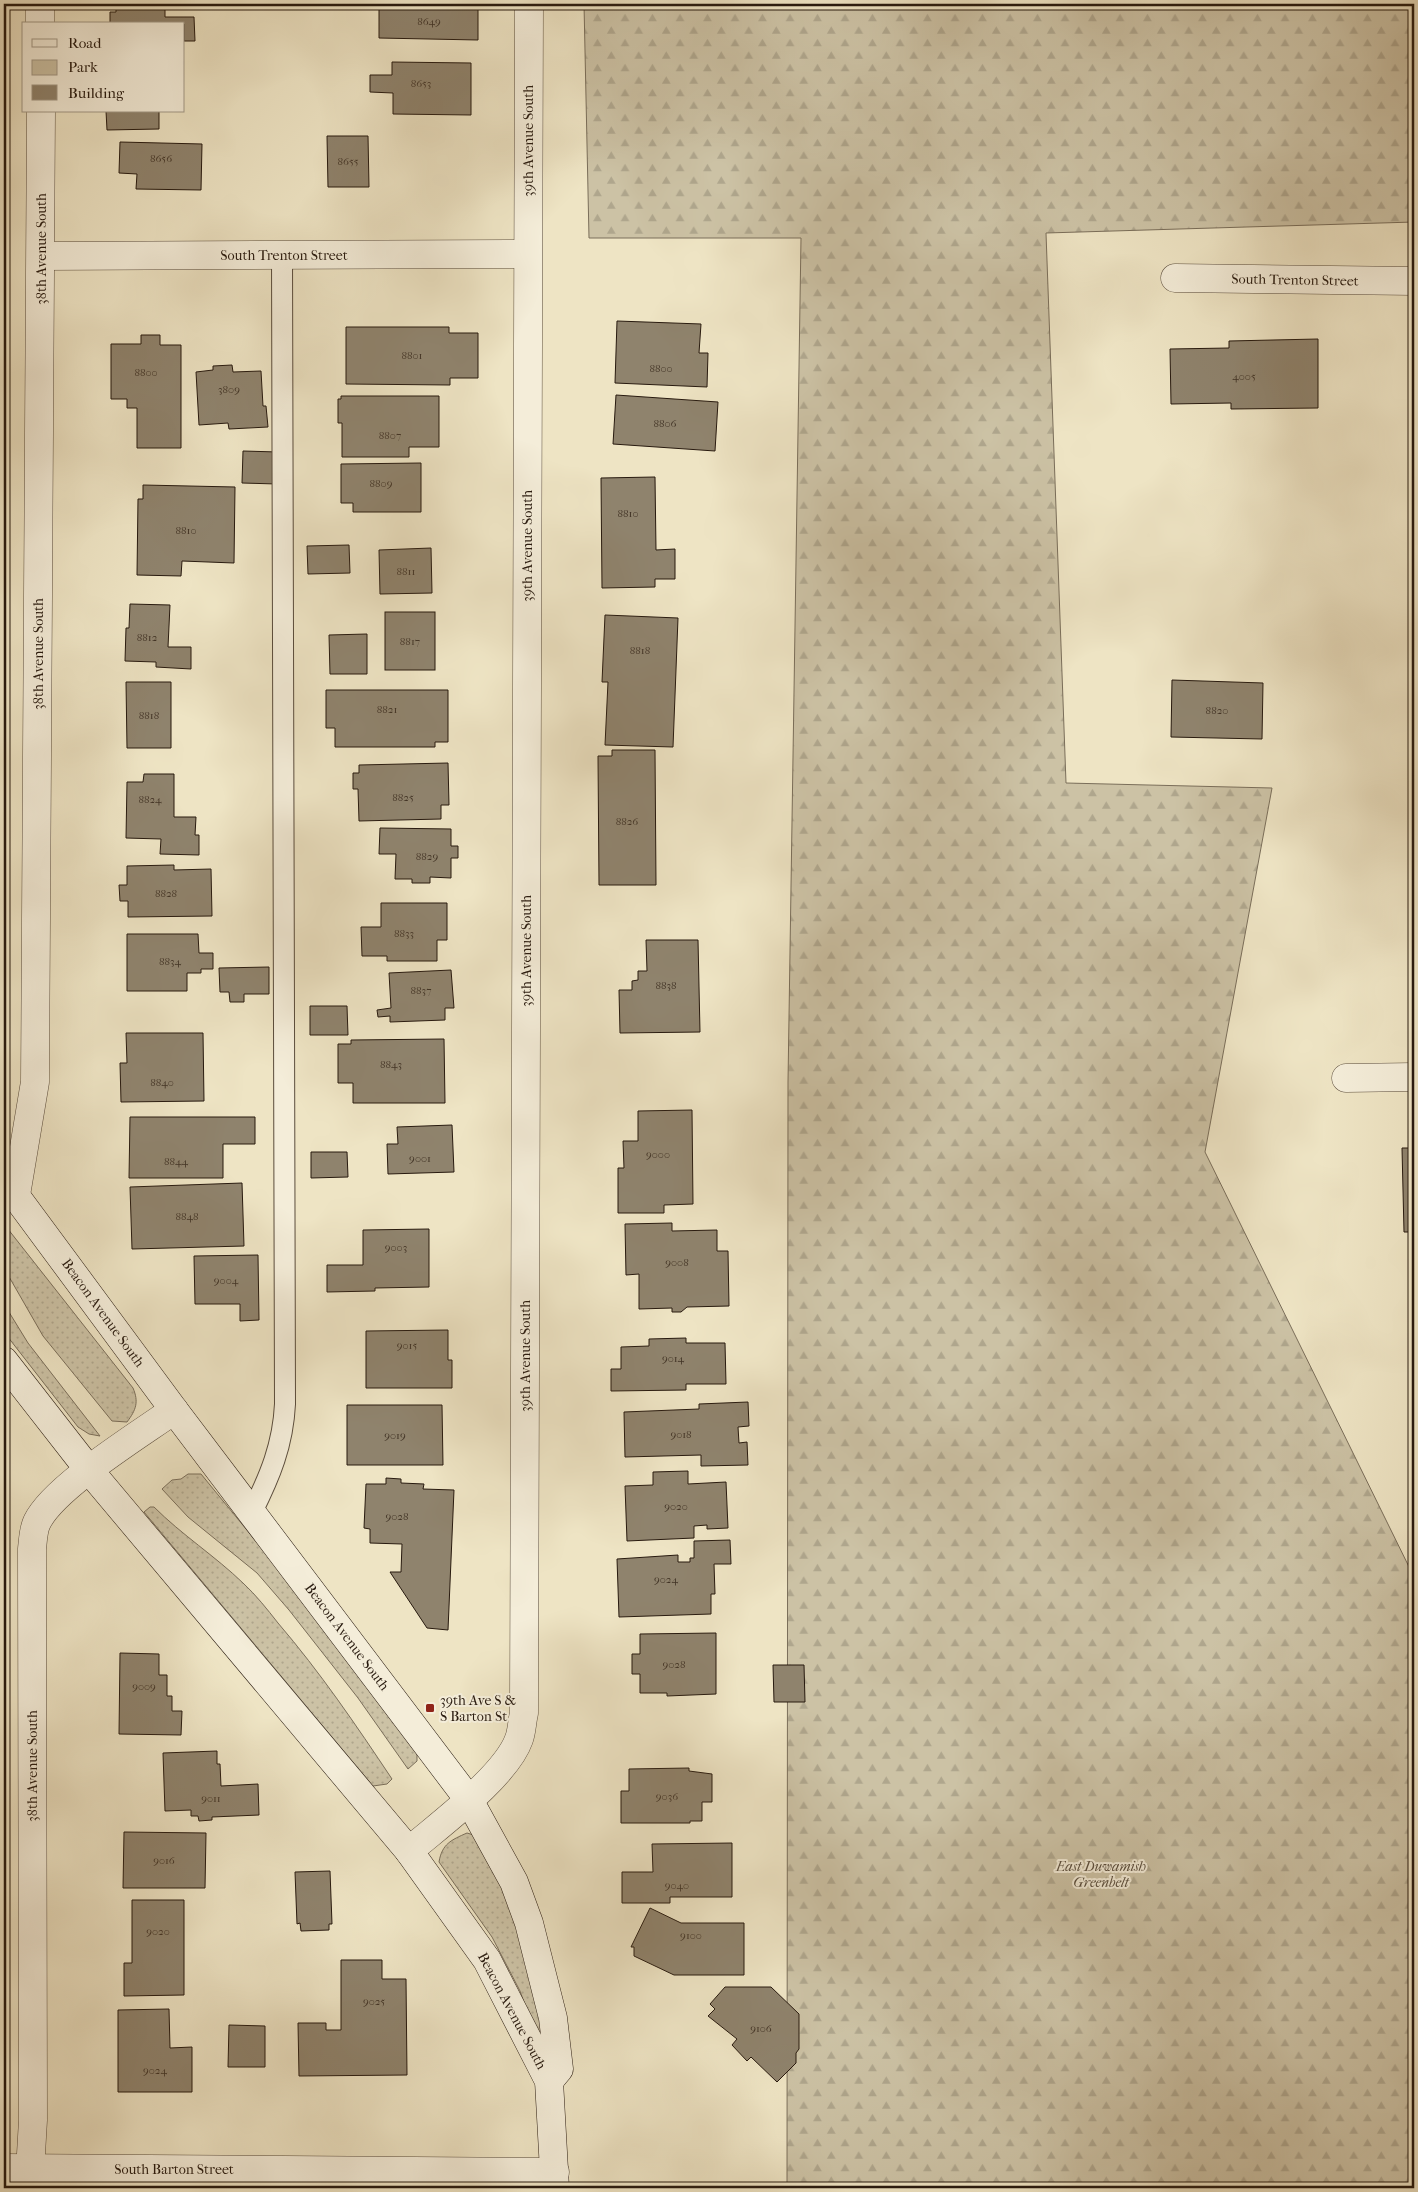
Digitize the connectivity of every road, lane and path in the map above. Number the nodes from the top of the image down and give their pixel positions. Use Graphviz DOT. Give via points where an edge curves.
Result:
graph roads {
  1 [pos="40,4"];
  2 [pos="529,4"];
  3 [pos="40,22"];
  4 [pos="40,112"];
  5 [pos="527,254"];
  6 [pos="282,255"];
  7 [pos="41,256"];
  8 [pos="1175,278"];
  9 [pos="1414,281"];
  10 [pos="1414,1077"];
  11 [pos="1346,1078"];
  12 [pos="10,1187"];
  13 [pos="4,1361"];
  14 [pos="174,1410"];
  15 [pos="90,1470"];
  16 [pos="252,1512"];
  17 [pos="469,1800"];
  18 [pos="409,1850"];
  19 [pos="549,2081"];
  20 [pos="4,2168"];
  21 [pos="30,2178"];
  22 [pos="273,2179"];
  23 [pos="555,2180"];
  1 -- 3 [label="street"];
  2 -- 5 [label="street, 39th Avenue South"];
  4 -- 7 [label="street, 38th Avenue South"];
  5 -- 6 [label="street, South Trenton Street"];
  5 -- 17 [label="street, 39th Avenue South" via="524,1713 519,1740 501,1768"];
  6 -- 7 [label="street, South Trenton Street"];
  6 -- 16 [label="lane" via="285,1404 284,1426 271,1473"];
  7 -- 12 [label="street, 38th Avenue South" via="35,1082"];
  8 -- 9 [label="street, South Trenton Street"];
  10 -- 11 [label="street"];
  12 -- 14 [label="street, Beacon Avenue South"];
  13 -- 15 [label="street, Beacon Avenue South"];
  14 -- 15 [label="street, 38th Avenue South"];
  14 -- 16 [label="street, Beacon Avenue South"];
  15 -- 18 [label="street, Beacon Avenue South"];
  15 -- 21 [label="street, 38th Avenue South" via="46,1507 36,1524 32,1549 33,2120"];
  16 -- 17 [label="street, Beacon Avenue South"];
  17 -- 18 [label="street, 39th Avenue South"];
  17 -- 19 [label="street, Beacon Avenue South" via="514,1882 529,1923 553,2018 559,2069"];
  18 -- 19 [label="street, Beacon Avenue South" via="487,1960"];
  19 -- 23 [label="street"];
  20 -- 21 [label="street, South Barton Street"];
  21 -- 22 [label="street, South Barton Street"];
  22 -- 23 [label="street, South Barton Street"];
}
